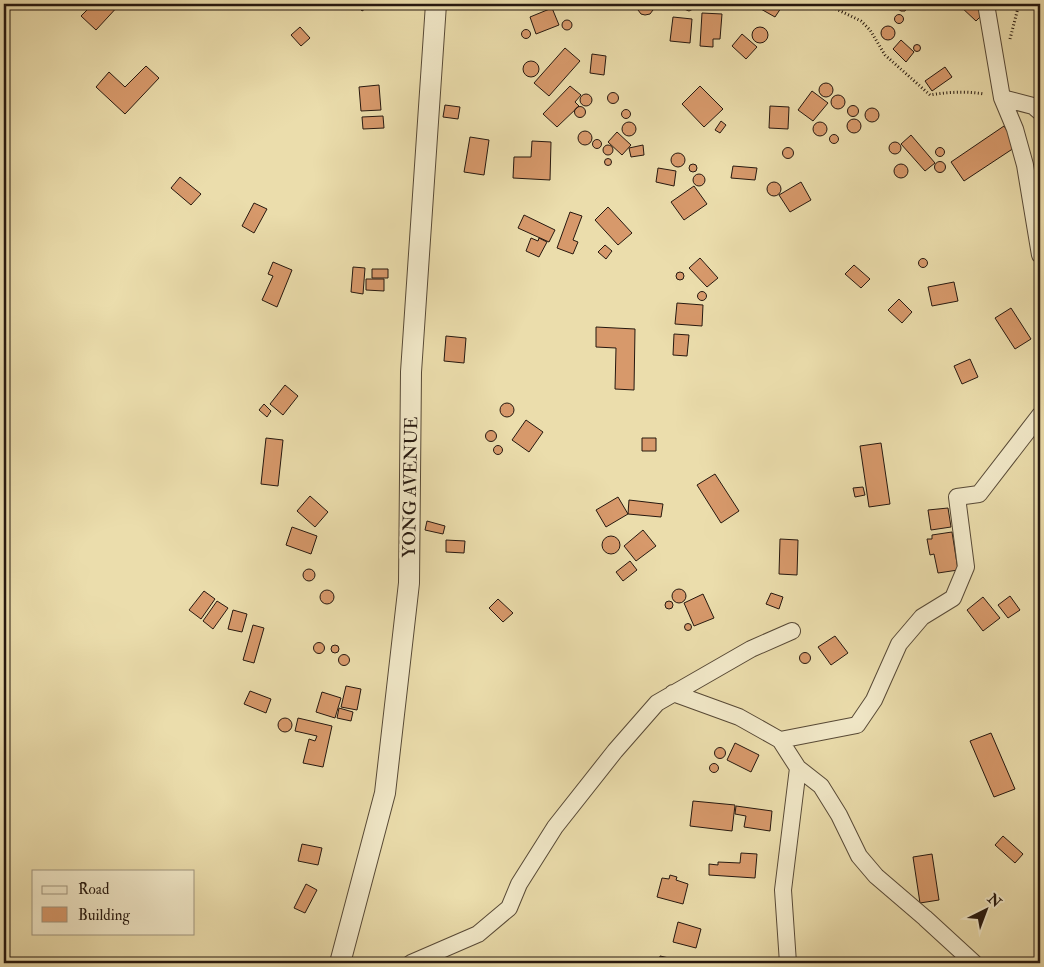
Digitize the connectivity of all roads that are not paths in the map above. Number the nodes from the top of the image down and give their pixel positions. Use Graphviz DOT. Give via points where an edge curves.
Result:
graph roads {
  1 [pos="436,4"];
  2 [pos="986,4"];
  3 [pos="1002,98"];
  4 [pos="1040,112"];
  5 [pos="1040,255"];
  6 [pos="1040,414"];
  7 [pos="792,631"];
  8 [pos="673,693"];
  9 [pos="780,740"];
  10 [pos="798,768"];
  11 [pos="340,963"];
  12 [pos="411,963"];
  13 [pos="788,963"];
  14 [pos="974,963"];
  1 -- 11 [label="street, YONG AVENUE" via="411,372 409,583 385,793"];
  2 -- 3 [label="street"];
  3 -- 4 [label="street" via="1033,106"];
  3 -- 5 [label="street" via="1025,166"];
  6 -- 9 [label="street" via="979,494 957,497 966,567 953,598 922,617 899,644 874,700 858,725"];
  7 -- 8 [label="street" via="751,649"];
  8 -- 9 [label="street" via="739,717"];
  8 -- 12 [label="street" via="657,703 555,827 518,884 509,908 478,934"];
  9 -- 10 [label="street"];
  10 -- 13 [label="street" via="783,890"];
  10 -- 14 [label="street" via="821,786 859,856 876,876"];
}
